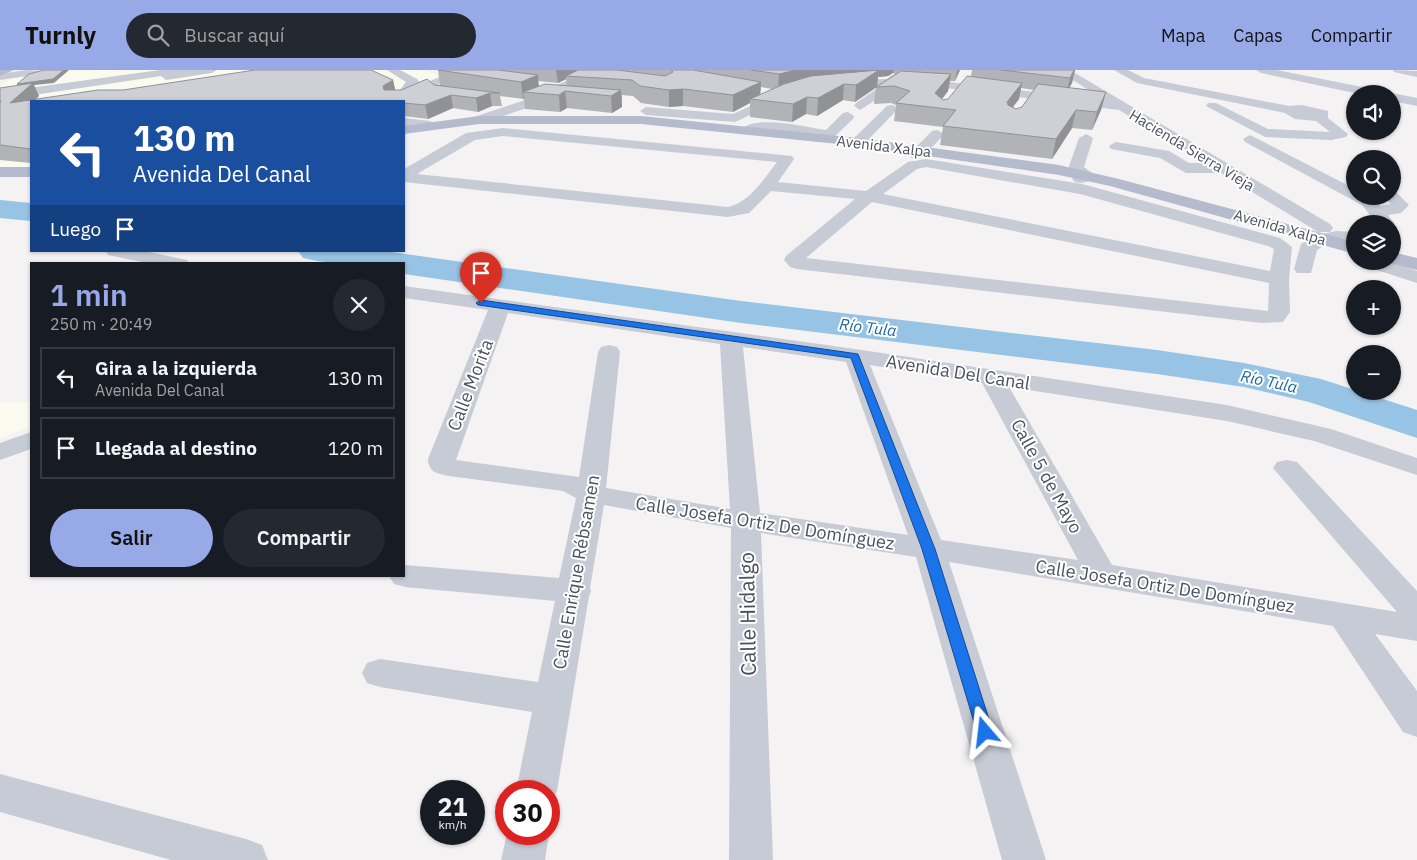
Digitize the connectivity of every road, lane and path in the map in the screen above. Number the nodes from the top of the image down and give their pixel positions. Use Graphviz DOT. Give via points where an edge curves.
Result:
graph roads {
  1 [pos="8,70"];
  2 [pos="51,70"];
  3 [pos="82,70"];
  4 [pos="145,70"];
  5 [pos="183,70"];
  6 [pos="212,70"];
  7 [pos="392,70"];
  8 [pos="465,70"];
  9 [pos="599,70"];
  10 [pos="884,70"];
  11 [pos="1120,70"];
  12 [pos="1261,70"];
  13 [pos="1398,70"];
  14 [pos="0,72"];
  15 [pos="567,72"];
  16 [pos="1066,72"];
  17 [pos="424,73"];
  18 [pos="1047,73"];
  19 [pos="1417,74"];
  20 [pos="584,75"];
  21 [pos="0,77"];
  22 [pos="610,80"];
  23 [pos="833,80"];
  24 [pos="896,80"];
  25 [pos="962,82"];
  26 [pos="96,83"];
  27 [pos="1346,88"];
  28 [pos="542,90"];
  29 [pos="0,91"];
  30 [pos="794,92"];
  31 [pos="760,93"];
  32 [pos="1031,94"];
  33 [pos="0,96"];
  34 [pos="778,96"];
  35 [pos="574,97"];
  36 [pos="401,99"];
  37 [pos="950,99"];
  38 [pos="1401,99"];
  39 [pos="65,100"];
  40 [pos="496,100"];
  41 [pos="425,102"];
  42 [pos="1417,102"];
  43 [pos="526,104"];
  44 [pos="860,106"];
  45 [pos="1212,106"];
  46 [pos="1022,108"];
  47 [pos="890,109"];
  48 [pos="646,111"];
  49 [pos="848,116"];
  50 [pos="1321,116"];
  51 [pos="513,119"];
  52 [pos="479,120"];
  53 [pos="1346,120"];
  54 [pos="405,122"];
  55 [pos="430,125"];
  56 [pos="1115,126"];
  57 [pos="1131,129"];
  58 [pos="405,130"];
  59 [pos="745,132"];
  60 [pos="1165,133"];
  61 [pos="936,134"];
  62 [pos="1086,138"];
  63 [pos="1250,140"];
  64 [pos="856,144"];
  65 [pos="918,152"];
  66 [pos="405,158"];
  67 [pos="432,158"];
  68 [pos="1327,163"];
  69 [pos="1222,168"];
  70 [pos="0,172"];
  71 [pos="30,172"];
  72 [pos="1346,173"];
  73 [pos="405,175"];
  74 [pos="405,176"];
  75 [pos="1084,178"];
  76 [pos="767,186"];
  77 [pos="1346,191"];
  78 [pos="869,196"];
  79 [pos="1371,205"];
  80 [pos="1400,205"];
  81 [pos="1379,215"];
  82 [pos="1387,215"];
  83 [pos="1339,242"];
  84 [pos="120,252"];
  85 [pos="1401,260"];
  86 [pos="170,262"];
  87 [pos="1417,264"];
  88 [pos="1304,269"];
  89 [pos="1396,270"];
  90 [pos="1417,277"];
  91 [pos="1280,279"];
  92 [pos="405,292"];
  93 [pos="500,306"];
  94 [pos="731,338"];
  95 [pos="609,352"];
  96 [pos="855,356"];
  97 [pos="991,378"];
  98 [pos="30,440"];
  99 [pos="0,452"];
  100 [pos="442,465"];
  101 [pos="1417,467"];
  102 [pos="1287,468"];
  103 [pos="591,494"];
  104 [pos="746,521"];
  105 [pos="929,549"];
  106 [pos="1102,575"];
  107 [pos="405,576"];
  108 [pos="575,591"];
  109 [pos="1417,612"];
  110 [pos="1344,616"];
  111 [pos="1417,628"];
  112 [pos="380,673"];
  113 [pos="554,700"];
  114 [pos="1417,721"];
  115 [pos="538,780"];
  116 [pos="0,793"];
  117 [pos="526,845"];
  118 [pos="246,860"];
  119 [pos="523,860"];
  120 [pos="751,860"];
  121 [pos="1024,860"];
  1 -- 14 [label="main road"];
  2 -- 21 [label="street"];
  3 -- 26 [label="street"];
  4 -- 26 [label="street"];
  5 -- 26 [label="street"];
  6 -- 26 [label="street"];
  7 -- 36 [label="street" via="412,79"];
  8 -- 36 [label="street"];
  9 -- 20 [label="street"];
  10 -- 24 [label="street"];
  11 -- 50 [label="street" via="1141,81 1297,105 1293,114"];
  12 -- 27 [label="street"];
  13 -- 19 [label="street"];
  15 -- 20 [label="street"];
  16 -- 18 [label="street"];
  16 -- 56 [label="street, Hacienda Sierra Vieja"];
  17 -- 36 [label="street" via="432,76"];
  20 -- 22 [label="street"];
  20 -- 28 [label="street" via="558,88"];
  23 -- 24 [label="street"];
  24 -- 25 [label="street"];
  24 -- 44 [label="street"];
  25 -- 32 [label="street"];
  25 -- 37 [label="street"];
  26 -- 29 [label="street"];
  26 -- 33 [label="street"];
  26 -- 39 [label="street" via="61,92"];
  28 -- 35 [label="street"];
  28 -- 43 [label="street"];
  30 -- 34 [label="street"];
  31 -- 34 [label="street"];
  32 -- 46 [label="street"];
  32 -- 56 [label="street"];
  34 -- 48 [label="street" via="735,118"];
  36 -- 41 [label="street"];
  38 -- 42 [label="street"];
  40 -- 43 [label="street"];
  43 -- 51 [label="street"];
  43 -- 52 [label="street"];
  45 -- 50 [label="street" via="1265,133 1341,134"];
  47 -- 64 [label="street"];
  49 -- 59 [label="street" via="829,134 761,125"];
  50 -- 53 [label="street"];
  51 -- 52 [label="main road, Avenida Xalpa"];
  51 -- 59 [label="main road, Avenida Xalpa" via="615,120"];
  52 -- 55 [label="main road, Avenida Xalpa"];
  54 -- 55 [label="street"];
  55 -- 58 [label="main road, Avenida Xalpa"];
  56 -- 60 [label="street, Hacienda Sierra Vieja"];
  56 -- 69 [label="street" via="1186,168"];
  57 -- 60 [label="street"];
  59 -- 64 [label="main road, Avenida Xalpa"];
  60 -- 69 [label="street, Hacienda Sierra Vieja"];
  61 -- 65 [label="street"];
  62 -- 75 [label="street" via="1076,169"];
  63 -- 77 [label="street"];
  64 -- 65 [label="main road, Avenida Xalpa"];
  65 -- 75 [label="main road, Avenida Xalpa"];
  66 -- 67 [label="street"];
  67 -- 73 [label="street"];
  67 -- 76 [label="street" via="471,136 503,132 787,159"];
  68 -- 72 [label="street"];
  69 -- 83 [label="street, Hacienda Sierra Vieja"];
  70 -- 71 [label="main road"];
  74 -- 76 [label="street" via="728,212 743,209"];
  75 -- 83 [label="main road, Avenida Xalpa"];
  76 -- 78 [label="street"];
  78 -- 91 [label="street"];
  78 -- 91 [label="street" via="918,163 1082,188 1274,242 1283,247"];
  78 -- 91 [label="street" via="793,260 1262,317 1275,317 1278,312"];
  79 -- 81 [label="street"];
  80 -- 82 [label="street"];
  83 -- 88 [label="street" via="1308,248"];
  84 -- 86 [label="street"];
  85 -- 87 [label="main road"];
  89 -- 90 [label="street"];
  92 -- 93 [label="street, Avenida Del Canal"];
  93 -- 94 [label="street, Avenida Del Canal"];
  93 -- 100 [label="street, Calle Morita"];
  94 -- 96 [label="street, Avenida Del Canal"];
  94 -- 104 [label="street, Calle Hidalgo"];
  95 -- 103 [label="street, Calle Enrique Rébsamen"];
  96 -- 97 [label="street, Avenida Del Canal"];
  96 -- 105 [label="street"];
  97 -- 101 [label="street, Avenida Del Canal" via="1226,413 1322,435"];
  97 -- 106 [label="street, Calle 5 de Mayo"];
  98 -- 99 [label="street"];
  100 -- 103 [label="street, Calle Josefa Ortiz De Domínguez" via="570,484"];
  102 -- 109 [label="street"];
  103 -- 104 [label="street, Calle Josefa Ortiz De Domínguez"];
  103 -- 108 [label="street, Calle Enrique Rébsamen"];
  104 -- 105 [label="street, Calle Josefa Ortiz De Domínguez"];
  104 -- 120 [label="street, Calle Hidalgo"];
  105 -- 106 [label="street, Calle Josefa Ortiz De Domínguez"];
  105 -- 121 [label="street"];
  106 -- 110 [label="street, Calle Josefa Ortiz De Domínguez"];
  107 -- 108 [label="street"];
  108 -- 113 [label="street, Calle Enrique Rébsamen"];
  110 -- 111 [label="street, Calle Josefa Ortiz De Domínguez"];
  110 -- 114 [label="street"];
  112 -- 113 [label="street"];
  113 -- 115 [label="street, Calle Enrique Rébsamen"];
  116 -- 118 [label="street"];
  117 -- 119 [label="street"];
}
